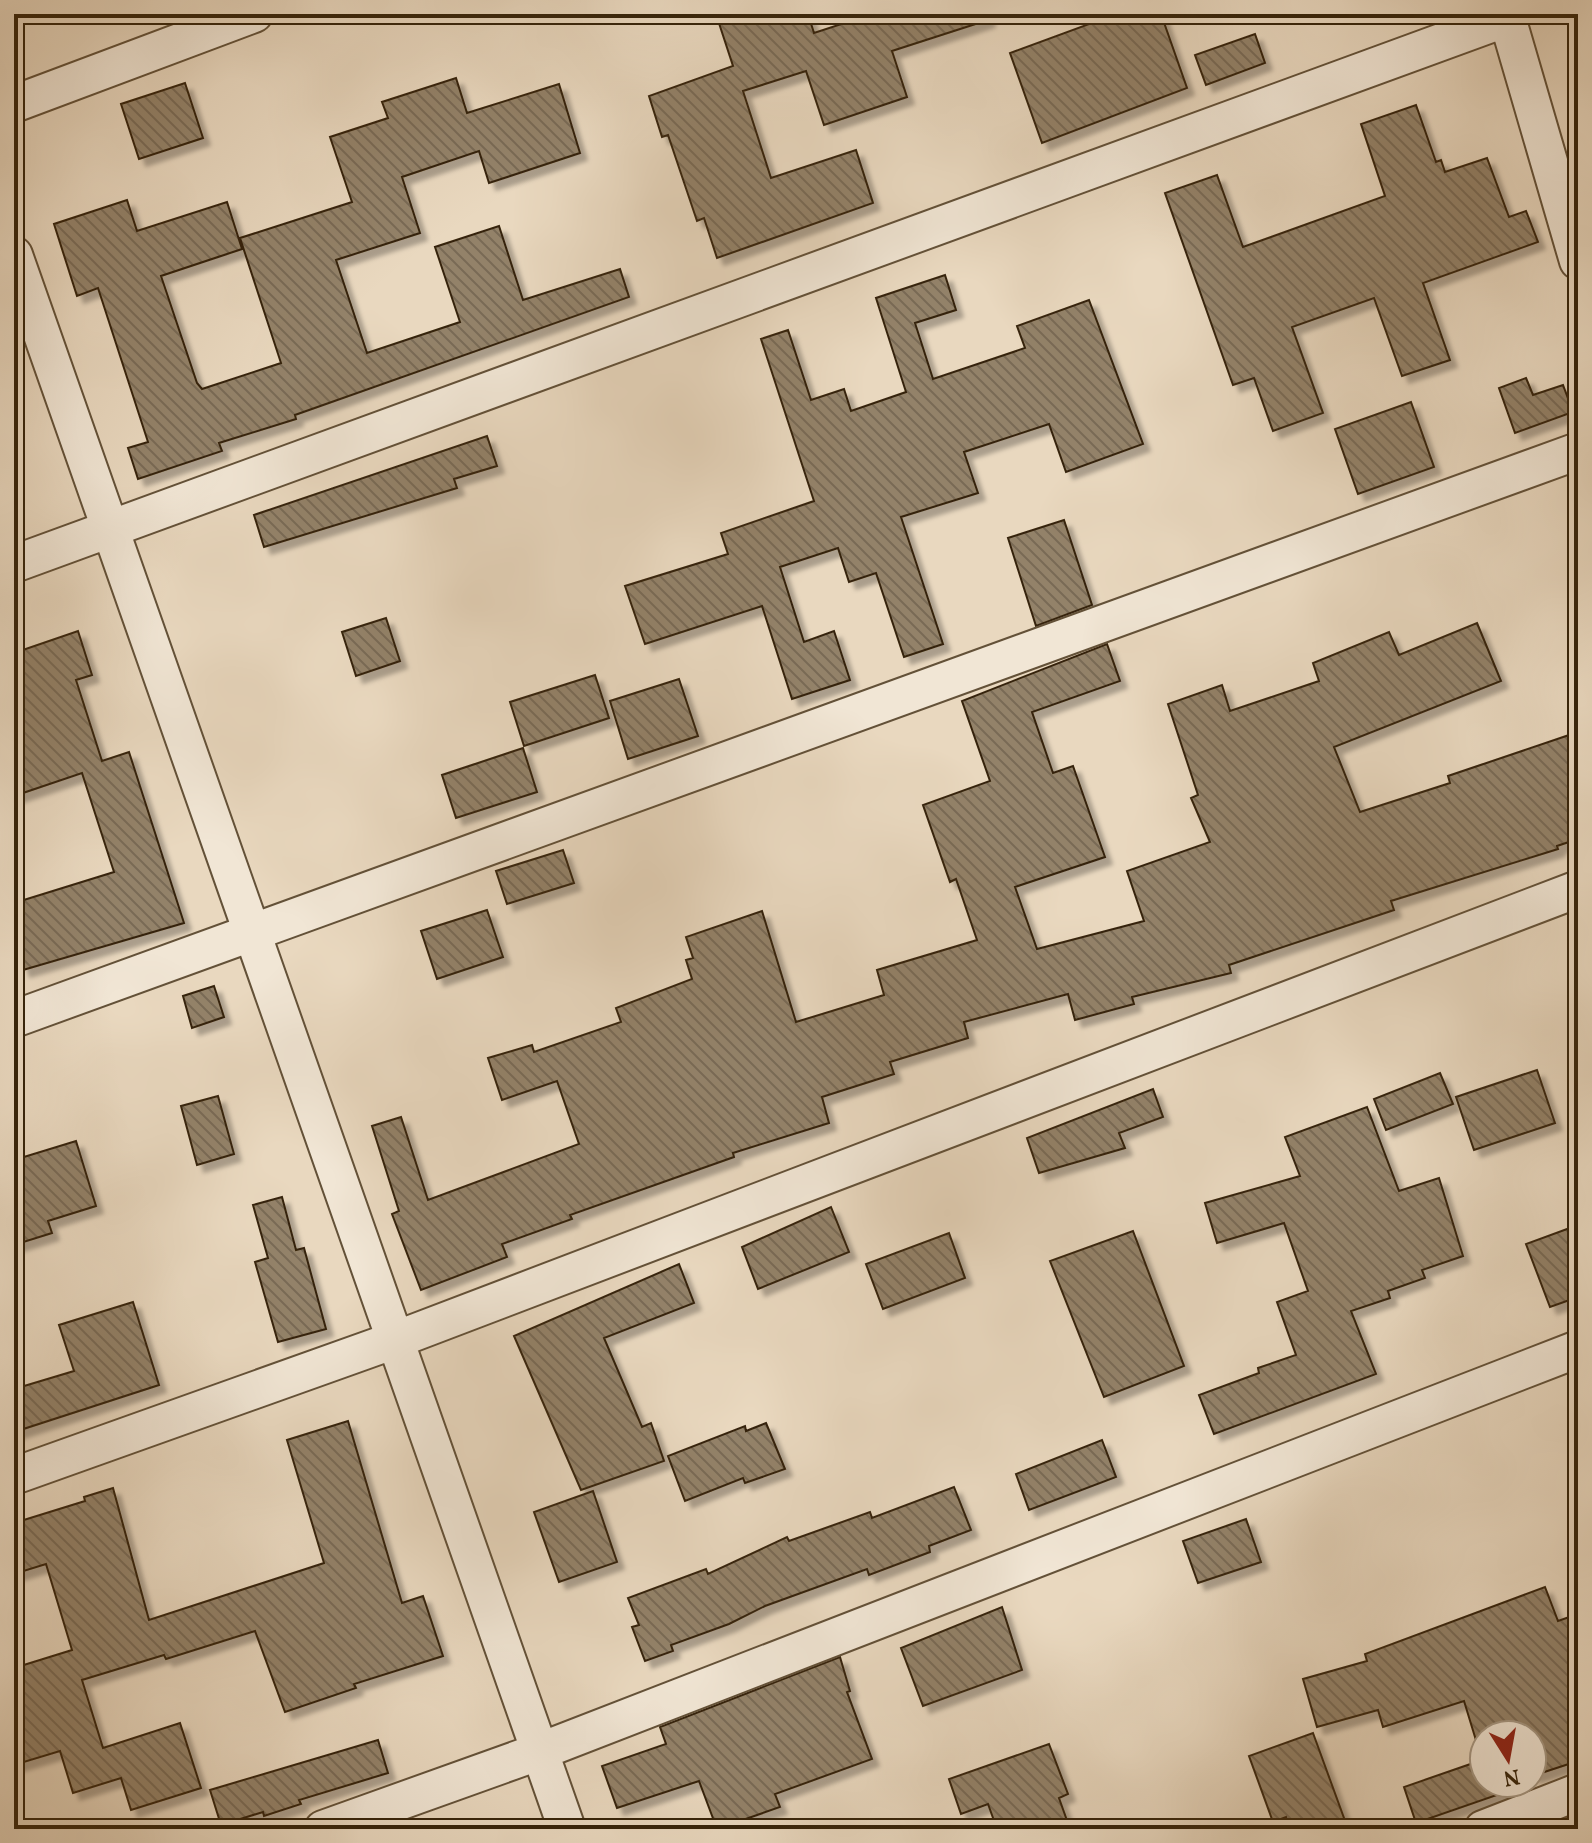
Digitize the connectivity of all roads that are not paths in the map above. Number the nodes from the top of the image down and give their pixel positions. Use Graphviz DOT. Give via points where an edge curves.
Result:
graph roads {
  1 [pos="254,14"];
  2 [pos="1506,16"];
  3 [pos="14,104"];
  4 [pos="14,255"];
  5 [pos="1578,261"];
  6 [pos="1578,451"];
  7 [pos="111,530"];
  8 [pos="14,564"];
  9 [pos="1578,889"];
  10 [pos="252,934"];
  11 [pos="14,1019"];
  12 [pos="395,1340"];
  13 [pos="1578,1349"];
  14 [pos="14,1476"];
  15 [pos="538,1752"];
  16 [pos="1578,1792"];
  17 [pos="323,1829"];
  18 [pos="567,1829"];
  19 [pos="1483,1829"];
  1 -- 3 [label="street"];
  2 -- 5 [label="street"];
  2 -- 7 [label="street"];
  4 -- 7 [label="street"];
  6 -- 10 [label="street"];
  7 -- 8 [label="street"];
  7 -- 10 [label="street"];
  9 -- 12 [label="street"];
  10 -- 11 [label="street"];
  10 -- 12 [label="street"];
  12 -- 14 [label="street"];
  12 -- 15 [label="street"];
  13 -- 15 [label="street"];
  15 -- 17 [label="street"];
  15 -- 18 [label="street"];
  16 -- 19 [label="street"];
}
